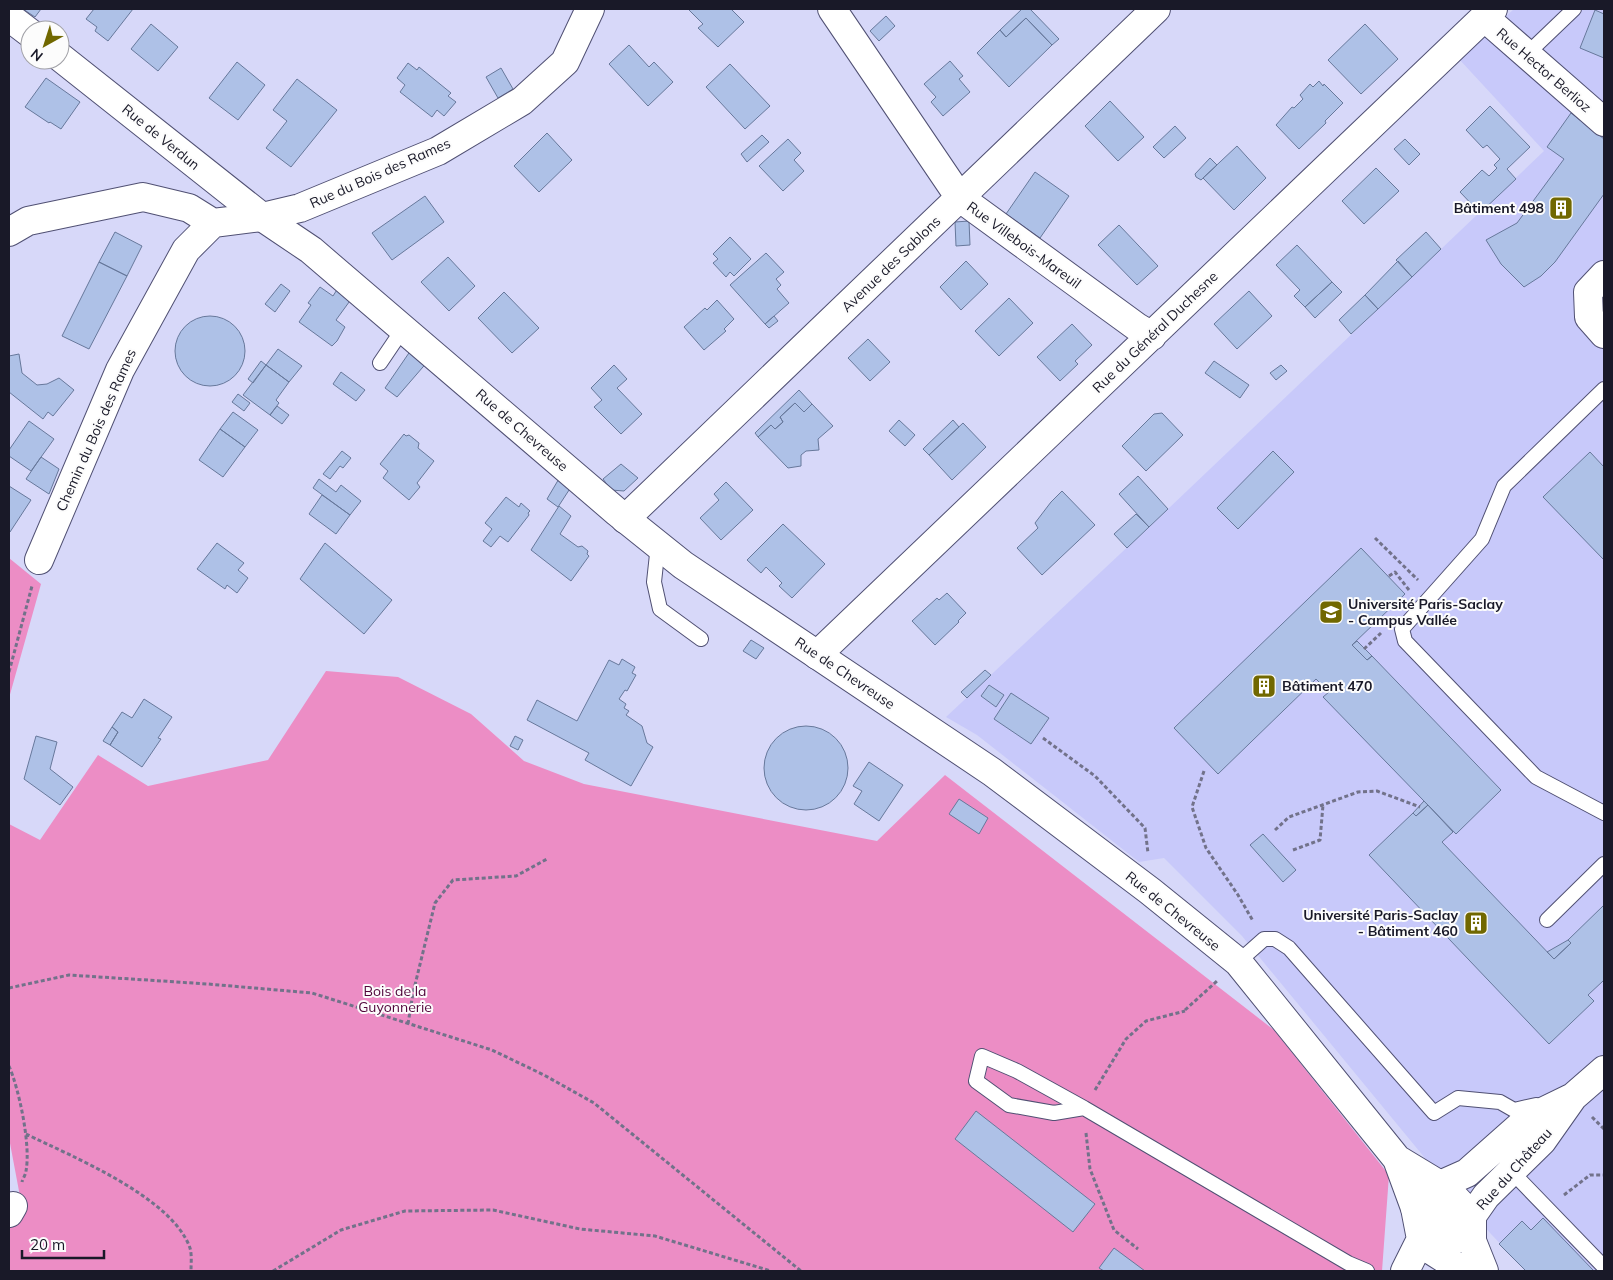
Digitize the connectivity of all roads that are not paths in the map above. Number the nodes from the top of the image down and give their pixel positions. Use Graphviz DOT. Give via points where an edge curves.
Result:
graph roads {
  1 [pos="590,9"];
  2 [pos="832,9"];
  3 [pos="1156,9"];
  4 [pos="1574,9"];
  5 [pos="1489,13"];
  6 [pos="9,17"];
  7 [pos="20,25"];
  8 [pos="1528,54"];
  9 [pos="70,65"];
  10 [pos="1604,122"];
  11 [pos="960,198"];
  12 [pos="262,217"];
  13 [pos="213,223"];
  14 [pos="9,232"];
  15 [pos="1604,275"];
  16 [pos="403,329"];
  17 [pos="1604,334"];
  18 [pos="1152,336"];
  19 [pos="380,364"];
  20 [pos="1604,389"];
  21 [pos="625,519"];
  22 [pos="658,545"];
  23 [pos="39,560"];
  24 [pos="701,638"];
  25 [pos="817,655"];
  26 [pos="1604,813"];
  27 [pos="1604,864"];
  28 [pos="1547,920"];
  29 [pos="1238,962"];
  30 [pos="1604,1070"];
  31 [pos="1573,1097"];
  32 [pos="1084,1108"];
  33 [pos="1397,1159"];
  34 [pos="1512,1172"];
  35 [pos="1440,1185"];
  36 [pos="1415,1208"];
  37 [pos="1472,1229"];
  38 [pos="1421,1239"];
  39 [pos="1604,1267"];
  40 [pos="1458,1268"];
  41 [pos="1367,1271"];
  42 [pos="1405,1271"];
  43 [pos="1417,1271"];
  44 [pos="1484,1271"];
  1 -- 12 [label="street, Rue du Bois des Rames" via="565,62 522,101 438,151 300,208"];
  2 -- 11 [label="street, Rue Villebois-Mareuil"];
  3 -- 11 [label="street, Avenue des Sablons"];
  4 -- 8 [label="lane"];
  5 -- 8 [label="street, Rue Hector Berlioz"];
  5 -- 18 [label="street, Rue du Général Duchesne"];
  6 -- 7 [label="street"];
  8 -- 10 [label="street, Rue Hector Berlioz"];
  9 -- 12 [label="street, Rue de Verdun"];
  11 -- 18 [label="street, Rue Villebois-Mareuil"];
  11 -- 21 [label="street, Avenue des Sablons"];
  12 -- 13 [label="street"];
  12 -- 16 [label="street, Rue de Chevreuse" via="311,250"];
  13 -- 14 [label="street" via="189,208 142,198 28,222"];
  13 -- 23 [label="street, Chemin du Bois des Rames" via="186,250 120,370"];
  15 -- 17 [label="street" via="1588,292 1589,317"];
  16 -- 19 [label="lane"];
  16 -- 21 [label="street, Rue de Chevreuse"];
  18 -- 25 [label="street, Rue du Général Duchesne"];
  20 -- 26 [label="lane" via="1504,486 1482,539 1402,629 1405,641 1536,776"];
  21 -- 22 [label="street, Rue de Chevreuse"];
  22 -- 24 [label="lane" via="654,582 660,609"];
  22 -- 25 [label="street, Rue de Chevreuse"];
  25 -- 29 [label="street, Rue de Chevreuse" via="992,772"];
  27 -- 28 [label="lane"];
  29 -- 31 [label="lane" via="1264,939 1275,939 1289,948 1434,1113 1458,1098 1500,1102 1514,1110"];
  29 -- 33 [label="street, Rue de Chevreuse"];
  30 -- 31 [label="street, Rue du Château"];
  31 -- 34 [label="street, Rue du Château" via="1542,1141"];
  31 -- 35 [label="street, Rue du Château" via="1528,1119 1467,1173"];
  32 -- 32 [label="lane" via="1017,1071 982,1056 976,1081 1009,1105 1054,1113"];
  32 -- 41 [label="lane" via="1348,1263"];
  33 -- 35 [label="street"];
  33 -- 36 [label="street"];
  34 -- 37 [label="street, Rue du Château" via="1486,1196"];
  34 -- 39 [label="lane"];
  35 -- 36 [label="street, Rue du Château"];
  35 -- 37 [label="street" via="1453,1196"];
  36 -- 37 [label="street" via="1450,1217"];
  36 -- 38 [label="street"];
  37 -- 38 [label="street"];
  37 -- 40 [label="street, Rue du Château"];
  37 -- 44 [label="street"];
  38 -- 40 [label="street"];
  38 -- 42 [label="street"];
  40 -- 43 [label="street"];
}
